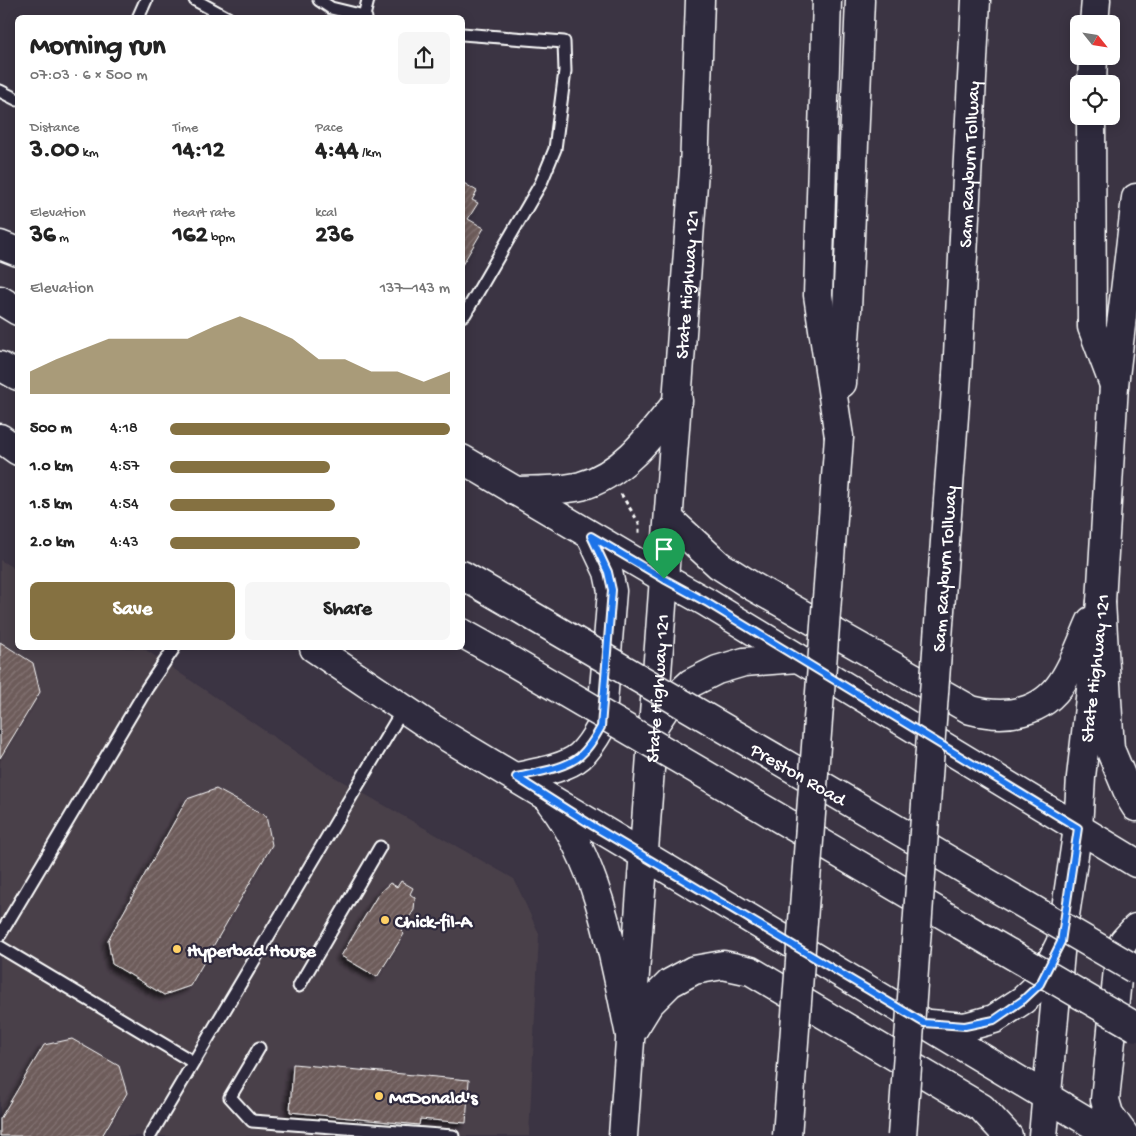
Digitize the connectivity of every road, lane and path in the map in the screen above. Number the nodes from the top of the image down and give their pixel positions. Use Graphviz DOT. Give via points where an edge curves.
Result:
graph roads {
  1 [pos="146,0"];
  2 [pos="195,0"];
  3 [pos="319,0"];
  4 [pos="368,0"];
  5 [pos="700,0"];
  6 [pos="827,0"];
  7 [pos="860,0"];
  8 [pos="976,0"];
  9 [pos="1096,0"];
  10 [pos="139,15"];
  11 [pos="222,15"];
  12 [pos="357,15"];
  13 [pos="364,15"];
  14 [pos="1095,15"];
  15 [pos="465,34"];
  16 [pos="0,91"];
  17 [pos="15,98"];
  18 [pos="1091,125"];
  19 [pos="1136,198"];
  20 [pos="0,245"];
  21 [pos="15,251"];
  22 [pos="0,300"];
  23 [pos="15,309"];
  24 [pos="465,314"];
  25 [pos="0,366"];
  26 [pos="15,374"];
  27 [pos="1114,385"];
  28 [pos="678,401"];
  29 [pos="839,437"];
  30 [pos="0,438"];
  31 [pos="15,449"];
  32 [pos="465,461"];
  33 [pos="515,491"];
  34 [pos="619,492"];
  35 [pos="669,518"];
  36 [pos="639,532"];
  37 [pos="591,536"];
  38 [pos="465,577"];
  39 [pos="664,579"];
  40 [pos="1101,602"];
  41 [pos="465,635"];
  42 [pos="173,650"];
  43 [pos="317,650"];
  44 [pos="798,658"];
  45 [pos="403,709"];
  46 [pos="654,725"];
  47 [pos="516,777"];
  48 [pos="544,794"];
  49 [pos="1136,806"];
  50 [pos="1078,828"];
  51 [pos="380,847"];
  52 [pos="642,854"];
  53 [pos="1136,862"];
  54 [pos="1136,928"];
  55 [pos="0,935"];
  56 [pos="1061,942"];
  57 [pos="0,948"];
  58 [pos="1136,970"];
  59 [pos="299,986"];
  60 [pos="924,1023"];
  61 [pos="1136,1027"];
  62 [pos="630,1035"];
  63 [pos="259,1048"];
  64 [pos="193,1062"];
  65 [pos="1047,1097"];
  66 [pos="150,1136"];
  67 [pos="453,1136"];
  68 [pos="622,1136"];
  69 [pos="787,1136"];
  70 [pos="902,1136"];
  71 [pos="1008,1136"];
  72 [pos="1043,1136"];
  73 [pos="1112,1136"];
  74 [pos="1125,1136"];
  1 -- 10 [label="lane"];
  2 -- 11 [label="lane"];
  3 -- 12 [label="lane" via="331,8"];
  4 -- 13 [label="lane"];
  5 -- 28 [label="main road, State Highway 121" via="694,170"];
  6 -- 29 [label="main road" via="818,295"];
  7 -- 29 [label="main road"];
  8 -- 70 [label="main road, Sam Rayburn Tollway, bridge" via="957,375"];
  9 -- 14 [label="main road"];
  15 -- 24 [label="lane" via="564,42 565,71 555,149 541,184"];
  16 -- 17 [label="lane"];
  18 -- 27 [label="main road" via="1092,327"];
  19 -- 27 [label="main road, State Highway 121"];
  20 -- 21 [label="main road"];
  22 -- 23 [label="main road"];
  25 -- 26 [label="main road"];
  27 -- 40 [label="main road, State Highway 121"];
  28 -- 33 [label="main road" via="649,438 607,474 582,486"];
  28 -- 35 [label="main road, State Highway 121"];
  29 -- 69 [label="main road, bridge"];
  30 -- 31 [label="main road"];
  32 -- 33 [label="main road"];
  33 -- 37 [label="main road"];
  34 -- 36 [label="path" via="640,523"];
  35 -- 39 [label="main road, State Highway 121"];
  35 -- 40 [label="main road" via="719,565 752,586 971,710 987,714 1018,712 1048,698 1063,681"];
  37 -- 39 [label="main road"];
  37 -- 47 [label="main road" via="608,572 612,590 601,727 578,758 555,768"];
  38 -- 58 [label="main road, Preston Road, bridge"];
  39 -- 44 [label="main road"];
  39 -- 46 [label="main road, State Highway 121"];
  40 -- 49 [label="main road" via="1110,749"];
  40 -- 50 [label="main road, State Highway 121"];
  41 -- 61 [label="main road, bridge"];
  42 -- 55 [label="lane"];
  43 -- 45 [label="main road"];
  44 -- 46 [label="main road" via="744,662 717,670 691,683 668,704"];
  44 -- 50 [label="main road"];
  45 -- 47 [label="main road"];
  45 -- 64 [label="lane"];
  46 -- 52 [label="main road, State Highway 121"];
  47 -- 48 [label="main road"];
  48 -- 52 [label="main road"];
  48 -- 62 [label="main road" via="564,820 588,869 610,944"];
  50 -- 53 [label="main road"];
  50 -- 56 [label="main road, State Highway 121"];
  51 -- 59 [label="lane"];
  52 -- 60 [label="main road"];
  52 -- 62 [label="main road, State Highway 121"];
  54 -- 74 [label="main road" via="1120,949 1105,1100 1109,1114"];
  56 -- 60 [label="main road" via="1040,984 994,1020 965,1026"];
  56 -- 65 [label="main road, State Highway 121"];
  57 -- 64 [label="lane"];
  60 -- 65 [label="main road"];
  62 -- 68 [label="main road, State Highway 121"];
  62 -- 71 [label="main road" via="649,1004 670,983 694,970 723,965 750,971 982,1108"];
  63 -- 67 [label="lane" via="230,1097 252,1121"];
  64 -- 66 [label="lane"];
  65 -- 72 [label="main road, State Highway 121"];
  65 -- 73 [label="main road"];
}
